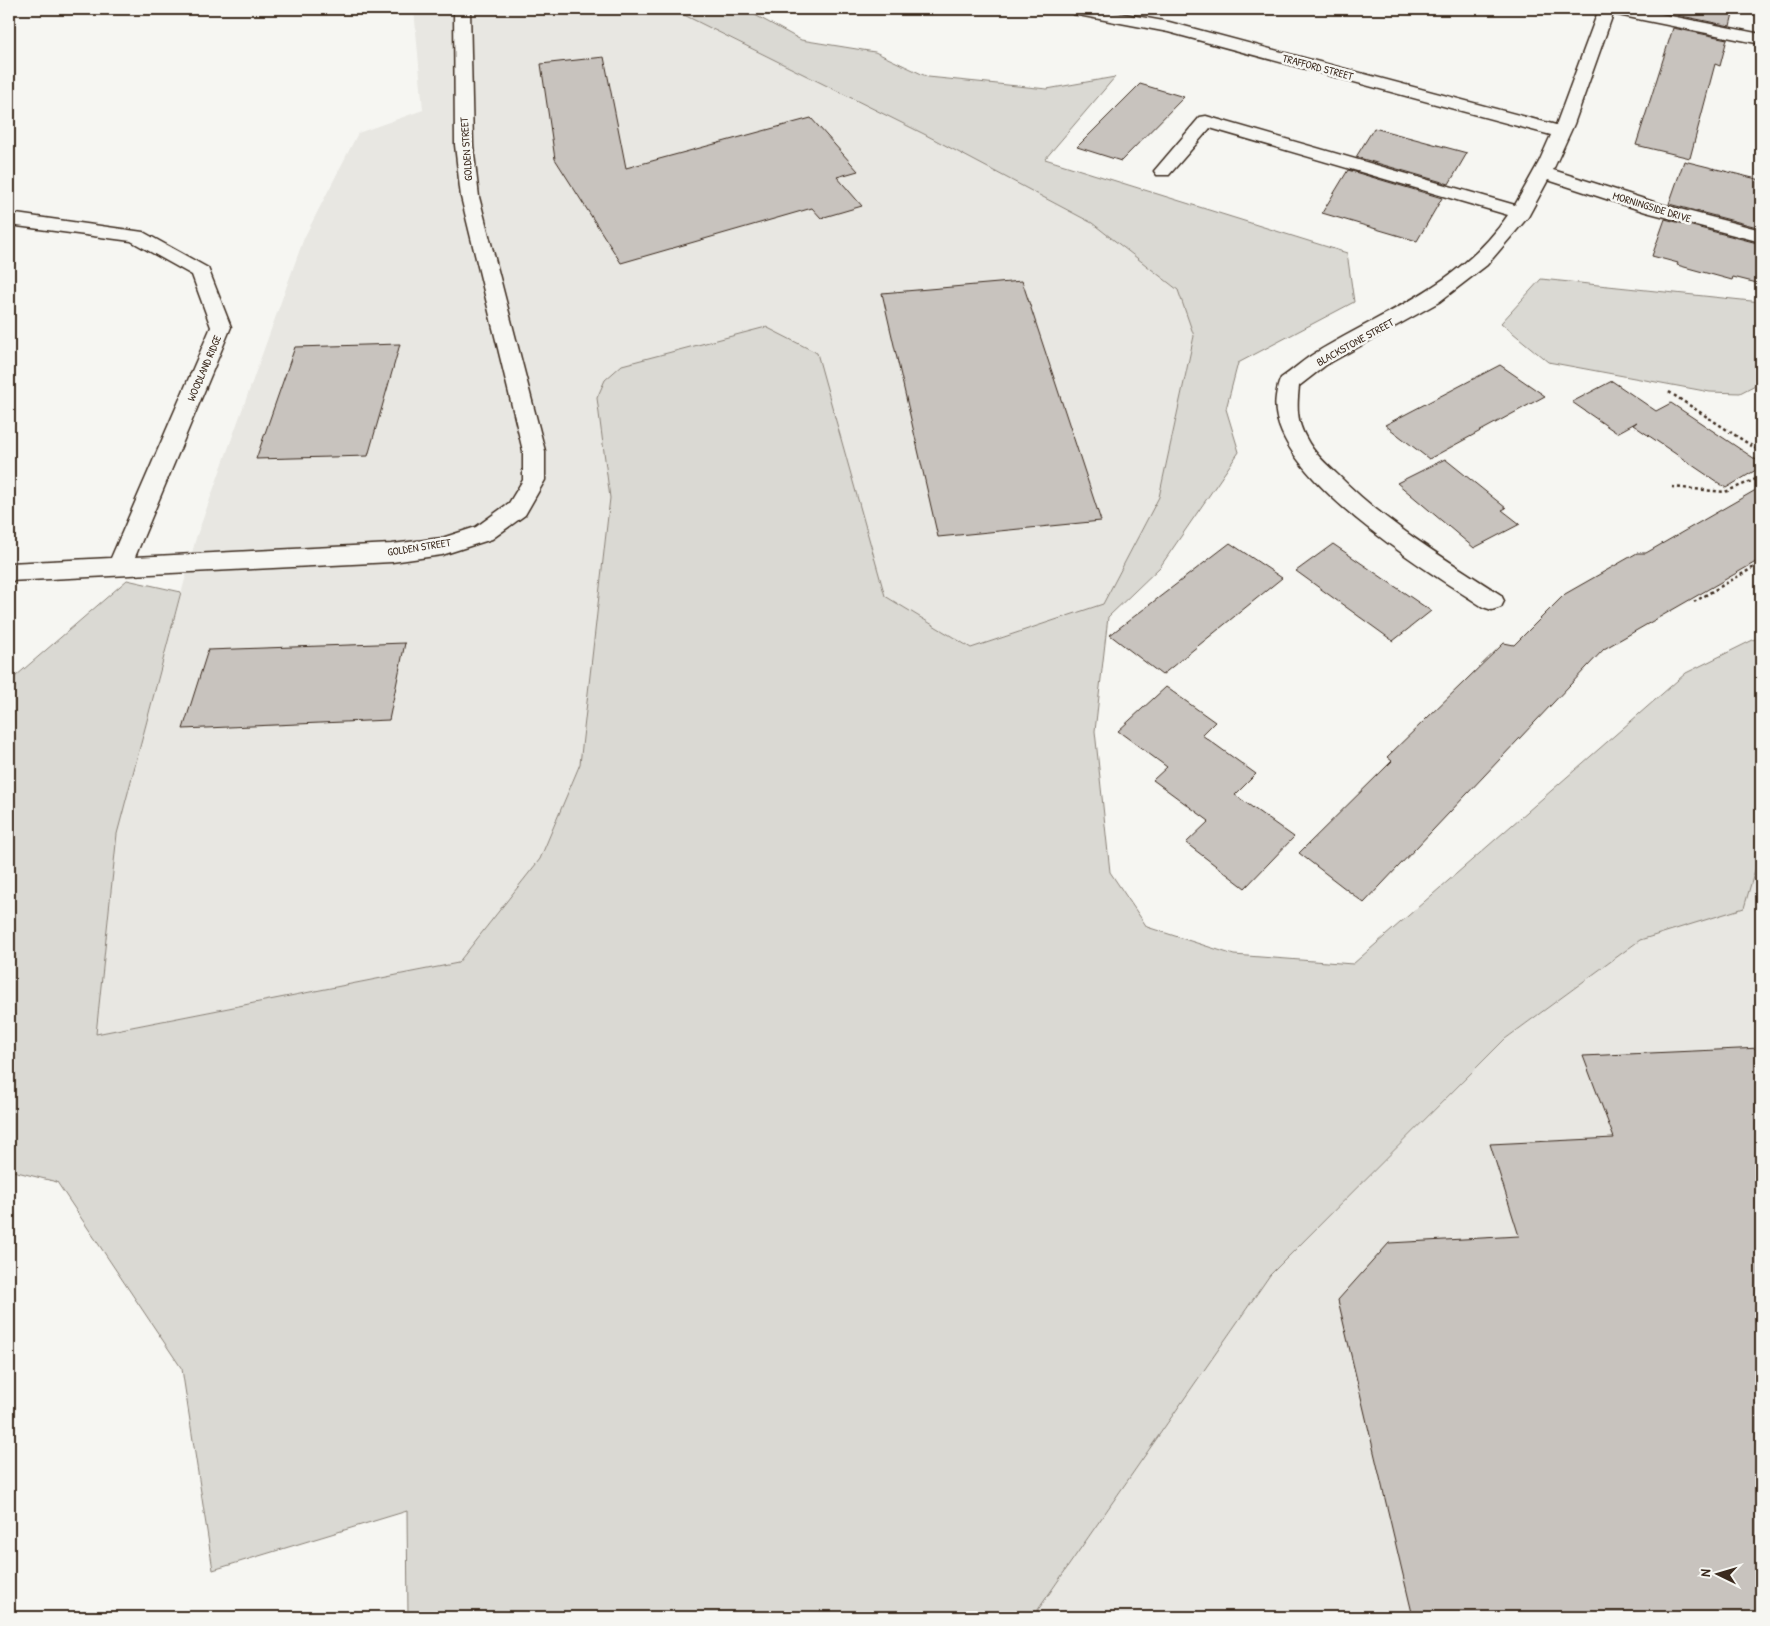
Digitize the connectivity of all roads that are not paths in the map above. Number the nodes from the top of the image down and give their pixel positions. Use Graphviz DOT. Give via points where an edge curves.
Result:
graph roads {
  1 [pos="462,9"];
  2 [pos="1073,9"];
  3 [pos="1607,9"];
  4 [pos="1614,9"];
  5 [pos="1761,39"];
  6 [pos="1561,132"];
  7 [pos="1163,171"];
  8 [pos="1543,173"];
  9 [pos="1521,213"];
  10 [pos="9,219"];
  11 [pos="1761,236"];
  12 [pos="119,567"];
  13 [pos="9,572"];
  14 [pos="1492,601"];
  1 -- 12 [label="street, GOLDEN STREET" via="464,145 470,197 534,451 534,480 517,509 484,533 442,546 392,553"];
  2 -- 6 [label="street, TRAFFORD STREET" via="1173,21"];
  3 -- 6 [label="street, BLACKSTONE STREET"];
  4 -- 5 [label="street"];
  6 -- 8 [label="street, BLACKSTONE STREET"];
  7 -- 9 [label="street" via="1206,121"];
  8 -- 9 [label="street, BLACKSTONE STREET"];
  8 -- 11 [label="street, MORNINGSIDE DRIVE" via="1653,208"];
  9 -- 14 [label="street, BLACKSTONE STREET" via="1488,252 1450,286 1399,318 1319,360 1289,384 1286,414 1300,447 1342,495"];
  10 -- 12 [label="street, WOODLAND RIDGE" via="136,236 201,272 221,327"];
  12 -- 13 [label="street, GOLDEN STREET"];
}
